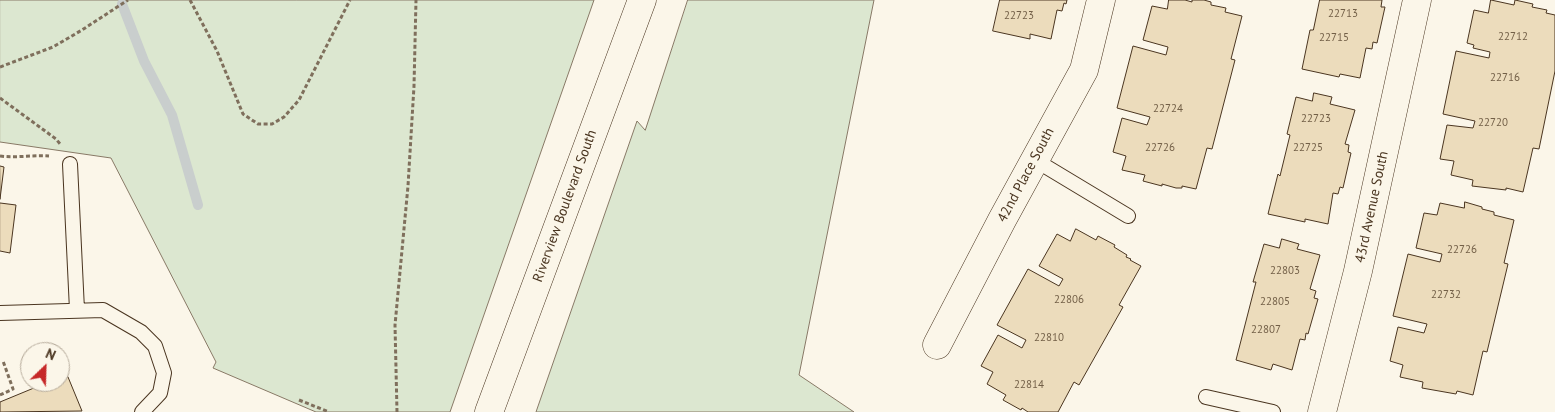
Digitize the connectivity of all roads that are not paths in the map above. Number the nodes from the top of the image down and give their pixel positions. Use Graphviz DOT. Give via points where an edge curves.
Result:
graph roads {
  1 [pos="642,0"];
  2 [pos="1101,0"];
  3 [pos="1417,0"];
  4 [pos="1035,160"];
  5 [pos="70,164"];
  6 [pos="1128,216"];
  7 [pos="77,310"];
  8 [pos="0,312"];
  9 [pos="937,345"];
  10 [pos="1206,397"];
  11 [pos="142,412"];
  12 [pos="489,412"];
  13 [pos="1273,412"];
  14 [pos="1322,412"];
  1 -- 12 [label="street, Riverview Boulevard South"];
  2 -- 4 [label="street, 42nd Place South" via="1084,70"];
  3 -- 14 [label="street, 43rd Avenue South" via="1358,271"];
  4 -- 6 [label="lane"];
  4 -- 9 [label="street, 42nd Place South"];
  5 -- 7 [label="lane"];
  7 -- 8 [label="lane"];
  7 -- 11 [label="lane" via="103,310 141,332 155,346 164,373 160,393"];
  10 -- 13 [label="lane"];
}
